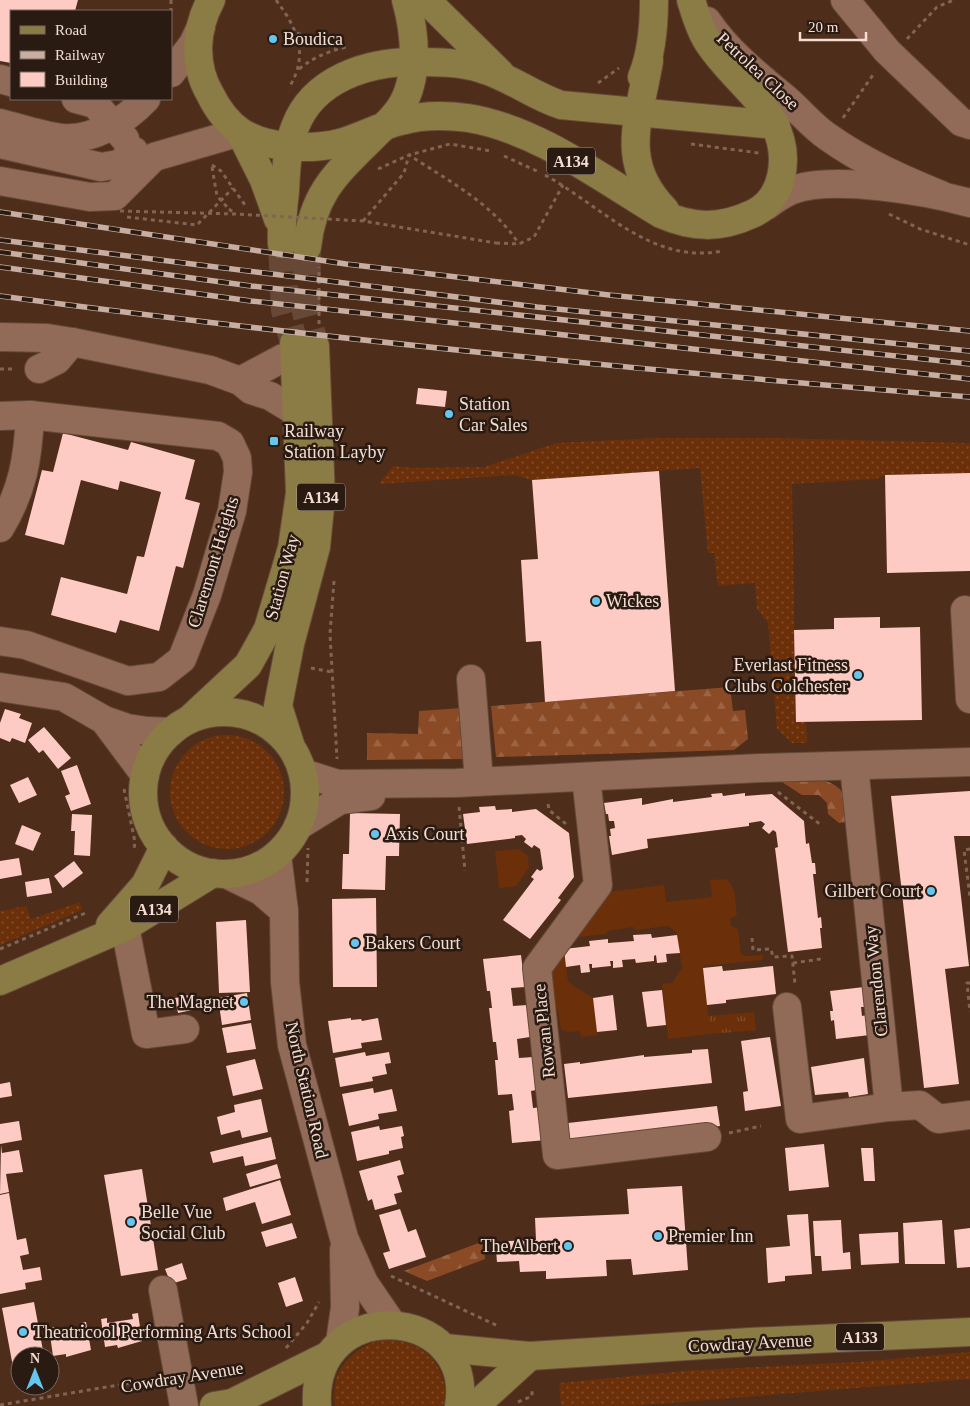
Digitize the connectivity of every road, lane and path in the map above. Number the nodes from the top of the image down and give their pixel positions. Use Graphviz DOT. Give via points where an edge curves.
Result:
graph roads {
  1 [pos="202,0"];
  2 [pos="211,0"];
  3 [pos="276,0"];
  4 [pos="406,0"];
  5 [pos="426,0"];
  6 [pos="654,0"];
  7 [pos="691,0"];
  8 [pos="695,0"];
  9 [pos="845,0"];
  10 [pos="954,0"];
  11 [pos="201,27"];
  12 [pos="906,40"];
  13 [pos="413,62"];
  14 [pos="636,62"];
  15 [pos="878,68"];
  16 [pos="299,69"];
  17 [pos="172,72"];
  18 [pos="509,80"];
  19 [pos="594,96"];
  20 [pos="80,100"];
  21 [pos="145,100"];
  22 [pos="640,113"];
  23 [pos="0,123"];
  24 [pos="776,125"];
  25 [pos="970,125"];
  26 [pos="114,126"];
  27 [pos="383,127"];
  28 [pos="833,131"];
  29 [pos="240,132"];
  30 [pos="0,144"];
  31 [pos="278,144"];
  32 [pos="450,144"];
  33 [pos="144,154"];
  34 [pos="409,156"];
  35 [pos="391,162"];
  36 [pos="0,181"];
  37 [pos="563,185"];
  38 [pos="941,195"];
  39 [pos="970,203"];
  40 [pos="766,206"];
  41 [pos="120,211"];
  42 [pos="235,214"];
  43 [pos="256,220"];
  44 [pos="363,221"];
  45 [pos="680,222"];
  46 [pos="290,241"];
  47 [pos="519,244"];
  48 [pos="0,337"];
  49 [pos="72,342"];
  50 [pos="301,348"];
  51 [pos="39,370"];
  52 [pos="240,381"];
  53 [pos="298,413"];
  54 [pos="30,415"];
  55 [pos="0,416"];
  56 [pos="0,528"];
  57 [pos="334,576"];
  58 [pos="966,610"];
  59 [pos="0,641"];
  60 [pos="313,669"];
  61 [pos="332,672"];
  62 [pos="471,680"];
  63 [pos="0,687"];
  64 [pos="970,699"];
  65 [pos="104,720"];
  66 [pos="180,726"];
  67 [pos="290,744"];
  68 [pos="970,762"];
  69 [pos="854,766"];
  70 [pos="773,768"];
  71 [pos="304,773"];
  72 [pos="586,777"];
  73 [pos="546,779"];
  74 [pos="134,781"];
  75 [pos="467,782"];
  76 [pos="338,784"];
  77 [pos="591,824"];
  78 [pos="821,825"];
  79 [pos="305,835"];
  80 [pos="164,847"];
  81 [pos="970,849"];
  82 [pos="277,855"];
  83 [pos="134,858"];
  84 [pos="466,871"];
  85 [pos="219,874"];
  86 [pos="307,889"];
  87 [pos="970,897"];
  88 [pos="95,909"];
  89 [pos="284,911"];
  90 [pos="125,927"];
  91 [pos="752,938"];
  92 [pos="95,941"];
  93 [pos="0,949"];
  94 [pos="822,959"];
  95 [pos="793,963"];
  96 [pos="0,981"];
  97 [pos="970,982"];
  98 [pos="787,1008"];
  99 [pos="970,1012"];
  100 [pos="185,1029"];
  101 [pos="889,1107"];
  102 [pos="970,1114"];
  103 [pos="761,1126"];
  104 [pos="707,1137"];
  105 [pos="365,1282"];
  106 [pos="163,1290"];
  107 [pos="422,1290"];
  108 [pos="392,1324"];
  109 [pos="970,1332"];
  110 [pos="444,1348"];
  111 [pos="334,1349"];
  112 [pos="285,1350"];
  113 [pos="530,1356"];
  114 [pos="239,1372"];
  115 [pos="180,1374"];
  116 [pos="532,1396"];
  117 [pos="528,1397"];
  118 [pos="229,1405"];
  119 [pos="0,1406"];
  120 [pos="184,1406"];
  121 [pos="317,1406"];
  122 [pos="459,1406"];
  123 [pos="475,1406"];
  1 -- 11 [label="main road"];
  2 -- 11 [label="main road"];
  3 -- 16 [label="path" via="297,33 335,48 314,57"];
  4 -- 13 [label="main road, A134" via="413,28"];
  5 -- 18 [label="main road"];
  6 -- 14 [label="main road"];
  7 -- 24 [label="main road" via="706,39"];
  8 -- 28 [label="street, Petrolea Close" via="718,37 745,64 800,110"];
  9 -- 25 [label="street" via="887,51 961,122"];
  10 -- 12 [label="path" via="937,6"];
  11 -- 17 [label="street" via="193,44"];
  11 -- 29 [label="main road" via="198,60 201,77 219,110"];
  13 -- 18 [label="main road" via="462,64"];
  13 -- 27 [label="main road, A134" via="402,106"];
  13 -- 31 [label="main road" via="376,65 331,84 309,102"];
  14 -- 19 [label="path" via="613,75"];
  14 -- 19 [label="main road" via="641,78 621,99"];
  14 -- 22 [label="main road"];
  15 -- 28 [label="path"];
  18 -- 19 [label="main road" via="560,106"];
  19 -- 22 [label="main road"];
  20 -- 26 [label="street" via="95,104"];
  21 -- 26 [label="street"];
  22 -- 24 [label="main road"];
  22 -- 45 [label="main road" via="634,152 638,170 654,199"];
  23 -- 26 [label="street" via="62,138"];
  24 -- 28 [label="street, Petrolea Close"];
  24 -- 40 [label="main road" via="784,150 782,172 775,194"];
  26 -- 33 [label="street"];
  27 -- 31 [label="main road, A134" via="339,143 306,147"];
  27 -- 45 [label="main road, A134" via="420,117 456,116 513,130"];
  27 -- 46 [label="main road, A134" via="321,193 313,211"];
  28 -- 38 [label="street, Petrolea Close" via="890,174"];
  29 -- 31 [label="main road"];
  29 -- 33 [label="street"];
  29 -- 46 [label="main road"];
  30 -- 33 [label="street" via="101,166 119,164"];
  31 -- 46 [label="main road"];
  32 -- 34 [label="path"];
  33 -- 36 [label="street" via="115,196 90,197"];
  34 -- 35 [label="path"];
  34 -- 44 [label="path" via="404,174"];
  34 -- 47 [label="path" via="489,208 510,229"];
  37 -- 47 [label="path" via="534,237"];
  38 -- 39 [label="street, Petrolea Close"];
  38 -- 40 [label="street, Petrolea Close" via="823,184 792,190"];
  40 -- 45 [label="main road, A134" via="724,225"];
  41 -- 42 [label="path, bridge"];
  42 -- 43 [label="path, bridge" via="217,196 212,167 221,171"];
  42 -- 44 [label="path, bridge"];
  44 -- 47 [label="path, bridge"];
  48 -- 49 [label="street"];
  49 -- 51 [label="street" via="57,360"];
  49 -- 52 [label="street" via="210,370"];
  50 -- 52 [label="street"];
  50 -- 53 [label="main road, Station Way / A134"];
  50 -- 67 [label="main road, Station Way / A134" via="321,497 316,547 292,636 278,706"];
  52 -- 53 [label="street" via="251,390 270,396"];
  53 -- 66 [label="main road, Station Way / A134" via="300,493 295,531 268,629 248,665"];
  54 -- 55 [label="street, Claremont Heights"];
  54 -- 56 [label="street" via="28,455 18,492"];
  54 -- 59 [label="street, Claremont Heights" via="218,436 230,443 237,458 238,472 230,520 207,594 182,658 159,676 128,681 26,644"];
  57 -- 61 [label="path" via="330,634"];
  58 -- 64 [label="street"];
  60 -- 61 [label="path"];
  61 -- 76 [label="path"];
  62 -- 75 [label="street"];
  63 -- 65 [label="street" via="64,698"];
  65 -- 66 [label="street" via="146,731"];
  65 -- 74 [label="street"];
  66 -- 67 [label="main road, A134" via="211,713 234,712 248,715 276,730"];
  66 -- 74 [label="main road, A134" via="155,750"];
  67 -- 71 [label="main road, A134"];
  68 -- 69 [label="street"];
  69 -- 70 [label="street"];
  69 -- 101 [label="street, Clarendon Way"];
  70 -- 72 [label="street"];
  70 -- 78 [label="path" via="776,791"];
  71 -- 76 [label="street"];
  71 -- 79 [label="main road, A134" via="307,798"];
  72 -- 73 [label="street"];
  72 -- 77 [label="street, Rowan Place"];
  73 -- 75 [label="street"];
  73 -- 77 [label="path" via="549,810 568,825"];
  74 -- 80 [label="main road, A134" via="148,822"];
  74 -- 83 [label="path"];
  75 -- 76 [label="street"];
  75 -- 79 [label="street" via="340,800"];
  75 -- 84 [label="path"];
  77 -- 104 [label="street, Rowan Place" via="598,885 537,968 557,1155"];
  79 -- 82 [label="main road, A134"];
  79 -- 86 [label="path"];
  80 -- 85 [label="main road, A134" via="185,864"];
  80 -- 92 [label="main road, A134" via="145,885"];
  81 -- 87 [label="path" via="964,850"];
  82 -- 85 [label="main road, A134" via="252,869"];
  82 -- 89 [label="street, North Station Road"];
  85 -- 89 [label="street" via="261,891"];
  85 -- 90 [label="main road, A134"];
  88 -- 93 [label="path"];
  89 -- 105 [label="street, North Station Road" via="285,982 292,1045 344,1238"];
  90 -- 92 [label="main road, A134"];
  90 -- 100 [label="street" via="146,1034"];
  91 -- 95 [label="path" via="753,950 771,949 773,958 792,956"];
  92 -- 96 [label="main road, A134"];
  94 -- 95 [label="path"];
  95 -- 98 [label="path" via="796,993 786,994"];
  97 -- 99 [label="path" via="967,983"];
  98 -- 101 [label="street" via="800,1119"];
  101 -- 102 [label="street" via="920,1105 938,1119"];
  103 -- 104 [label="path"];
  105 -- 107 [label="path"];
  105 -- 108 [label="street, North Station Road"];
  105 -- 111 [label="street, North Station Road"];
  105 -- 112 [label="path" via="327,1289 307,1323"];
  106 -- 115 [label="street"];
  108 -- 110 [label="main road, A133" via="418,1330"];
  108 -- 111 [label="main road, A133" via="378,1324 353,1333"];
  109 -- 113 [label="main road, Cowdray Avenue / A133"];
  110 -- 113 [label="main road, Cowdray Avenue / A133"];
  110 -- 122 [label="main road" via="458,1378"];
  111 -- 118 [label="main road, A133"];
  111 -- 121 [label="main road" via="318,1383"];
  113 -- 123 [label="main road"];
  114 -- 115 [label="path, Cowdray Avenue" via="202,1376"];
  115 -- 119 [label="path, Cowdray Avenue"];
  115 -- 120 [label="street"];
  116 -- 117 [label="path"];
}
